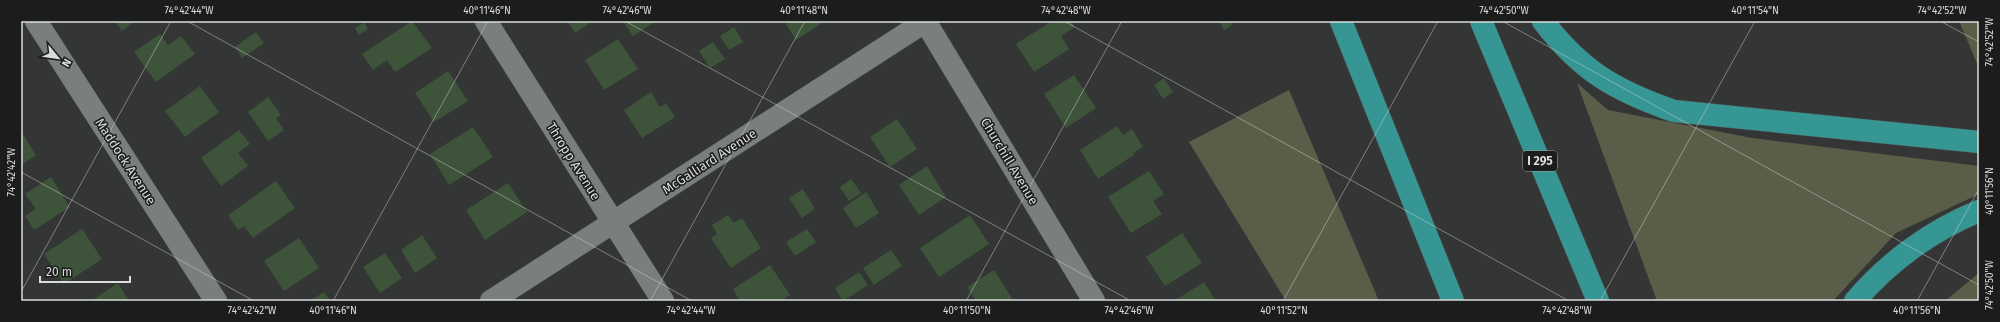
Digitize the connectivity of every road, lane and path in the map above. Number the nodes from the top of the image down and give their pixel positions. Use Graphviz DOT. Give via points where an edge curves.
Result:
graph roads {
  1 [pos="36,21"];
  2 [pos="486,21"];
  3 [pos="926,21"];
  4 [pos="1341,21"];
  5 [pos="1481,21"];
  6 [pos="1543,21"];
  7 [pos="1979,142"];
  8 [pos="1979,211"];
  9 [pos="614,222"];
  10 [pos="216,301"];
  11 [pos="491,301"];
  12 [pos="663,301"];
  13 [pos="1094,301"];
  14 [pos="1453,301"];
  15 [pos="1598,301"];
  16 [pos="1855,301"];
  1 -- 10 [label="street, Maddock Avenue"];
  2 -- 9 [label="street, Thropp Avenue"];
  3 -- 9 [label="street, McGalliard Avenue"];
  3 -- 13 [label="street, Churchill Avenue"];
  4 -- 14 [label="highway"];
  5 -- 15 [label="highway, I 295"];
  6 -- 7 [label="highway" via="1568,51 1601,78 1638,98 1674,111"];
  8 -- 16 [label="highway" via="1932,234 1892,264"];
  9 -- 11 [label="street, McGalliard Avenue"];
  9 -- 12 [label="street, Thropp Avenue"];
}
